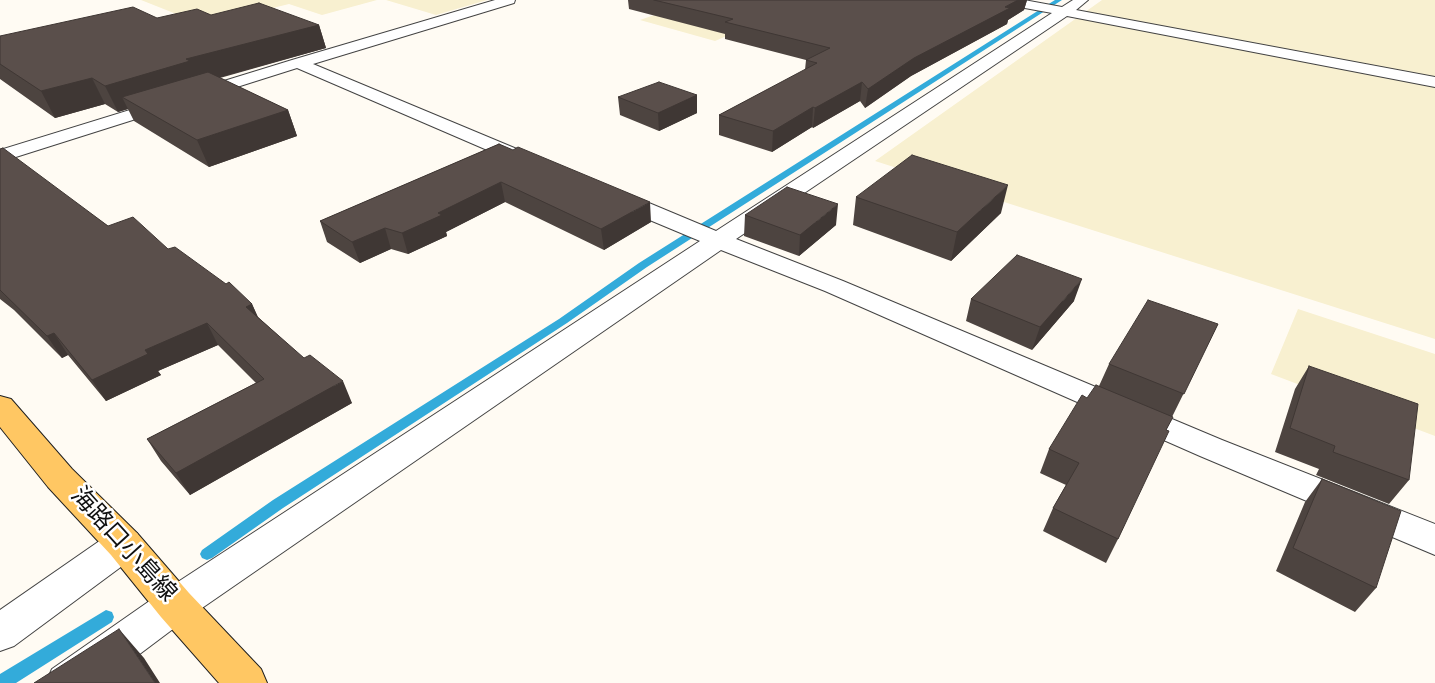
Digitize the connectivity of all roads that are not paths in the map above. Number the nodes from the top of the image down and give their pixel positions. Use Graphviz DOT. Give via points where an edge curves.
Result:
graph roads {
  1 [pos="509,0"];
  2 [pos="1003,0"];
  3 [pos="1082,0"];
  4 [pos="1064,12"];
  5 [pos="298,63"];
  6 [pos="1435,82"];
  7 [pos="0,156"];
  8 [pos="545,167"];
  9 [pos="600,191"];
  10 [pos="719,241"];
  11 [pos="0,406"];
  12 [pos="1435,540"];
  13 [pos="124,544"];
  14 [pos="175,605"];
  15 [pos="0,633"];
  16 [pos="67,683"];
  17 [pos="246,683"];
  1 -- 5 [label="street"];
  2 -- 4 [label="street"];
  3 -- 4 [label="street"];
  4 -- 6 [label="street"];
  4 -- 10 [label="street"];
  5 -- 7 [label="street"];
  5 -- 8 [label="street"];
  9 -- 10 [label="street"];
  10 -- 12 [label="street" via="834,286"];
  10 -- 14 [label="street"];
  11 -- 13 [label="main road, 海路口小島線" via="60,478"];
  13 -- 14 [label="main road, 海路口小島線"];
  13 -- 15 [label="street"];
  14 -- 16 [label="street"];
  14 -- 17 [label="main road, 海路口小島線"];
}
